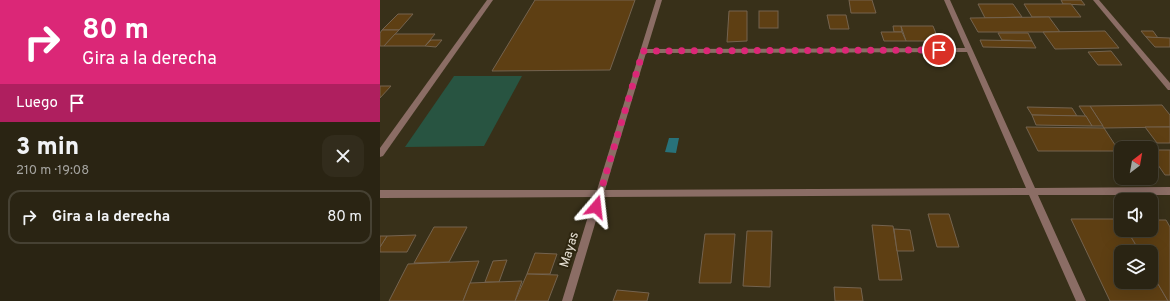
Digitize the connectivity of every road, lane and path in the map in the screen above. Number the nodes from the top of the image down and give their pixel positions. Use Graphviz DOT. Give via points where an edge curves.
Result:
graph roads {
  1 [pos="490,0"];
  2 [pos="659,0"];
  3 [pos="947,0"];
  4 [pos="1096,0"];
  5 [pos="970,50"];
  6 [pos="643,51"];
  7 [pos="1170,88"];
  8 [pos="380,154"];
  9 [pos="1170,191"];
  10 [pos="1032,192"];
  11 [pos="600,193"];
  12 [pos="380,194"];
  13 [pos="567,301"];
  14 [pos="1081,301"];
  1 -- 8 [label="street"];
  2 -- 6 [label="street, Mayas"];
  3 -- 5 [label="street"];
  4 -- 7 [label="street"];
  5 -- 6 [label="street"];
  5 -- 10 [label="street"];
  6 -- 11 [label="street, Mayas"];
  9 -- 10 [label="street"];
  10 -- 11 [label="street"];
  10 -- 14 [label="street"];
  11 -- 12 [label="street"];
  11 -- 13 [label="street, Mayas"];
}
